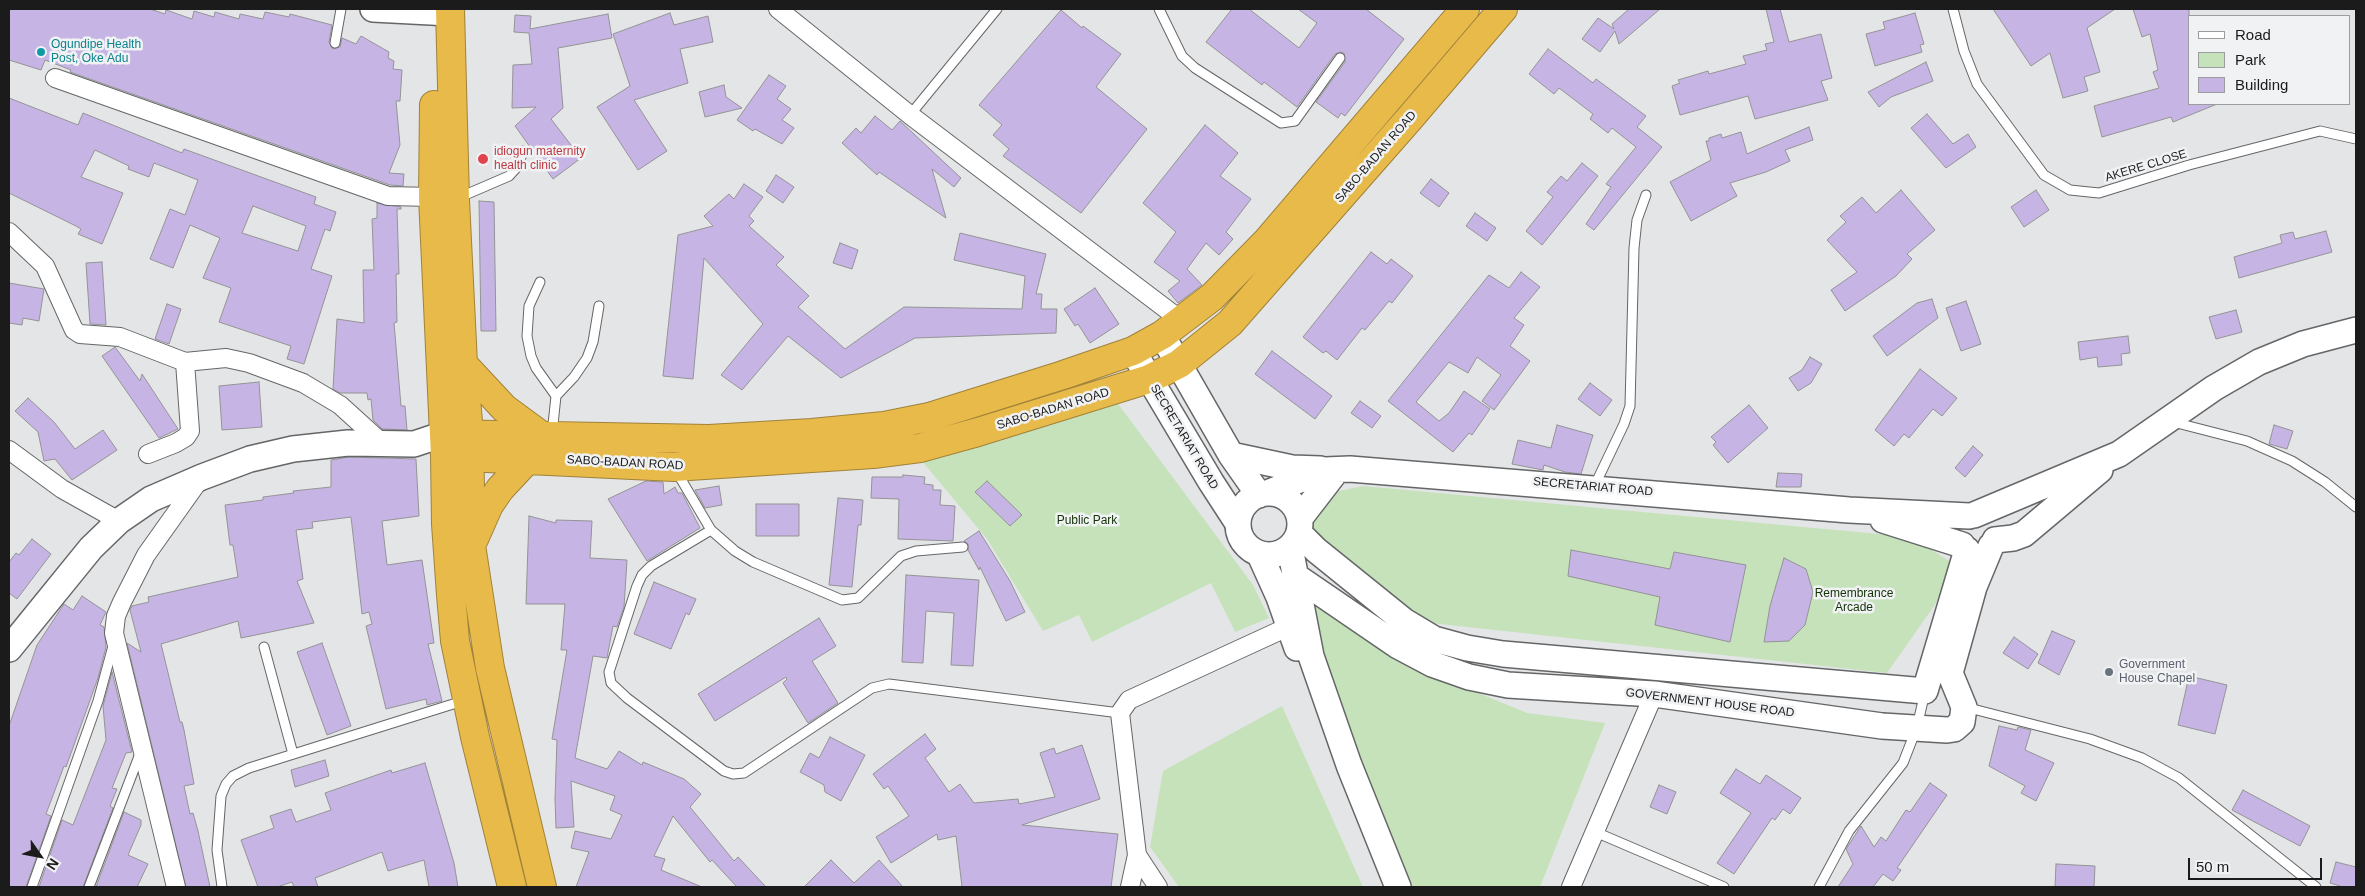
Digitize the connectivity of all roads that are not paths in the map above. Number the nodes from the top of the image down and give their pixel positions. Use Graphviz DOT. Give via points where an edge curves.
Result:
graph roads {
  1 [pos="341,9"];
  2 [pos="373,9"];
  3 [pos="778,9"];
  4 [pos="997,9"];
  5 [pos="1159,9"];
  6 [pos="1465,9"];
  7 [pos="1503,9"];
  8 [pos="1954,9"];
  9 [pos="441,11"];
  10 [pos="335,43"];
  11 [pos="1340,58"];
  12 [pos="55,78"];
  13 [pos="1388,100"];
  14 [pos="910,115"];
  15 [pos="1410,118"];
  16 [pos="2356,138"];
  17 [pos="523,151"];
  18 [pos="1646,195"];
  19 [pos="444,199"];
  20 [pos="9,232"];
  21 [pos="540,282"];
  22 [pos="599,306"];
  23 [pos="1172,328"];
  24 [pos="2356,330"];
  25 [pos="1133,351"];
  26 [pos="185,362"];
  27 [pos="463,364"];
  28 [pos="1179,364"];
  29 [pos="1149,379"];
  30 [pos="556,396"];
  31 [pos="2168,420"];
  32 [pos="383,444"];
  33 [pos="457,444"];
  34 [pos="549,446"];
  35 [pos="9,450"];
  36 [pos="148,454"];
  37 [pos="2119,454"];
  38 [pos="1232,455"];
  39 [pos="674,467"];
  40 [pos="1331,470"];
  41 [pos="202,477"];
  42 [pos="1594,487"];
  43 [pos="1263,494"];
  44 [pos="2356,507"];
  45 [pos="1850,510"];
  46 [pos="1971,515"];
  47 [pos="119,521"];
  48 [pos="1237,522"];
  49 [pos="711,530"];
  50 [pos="1296,533"];
  51 [pos="1993,543"];
  52 [pos="471,545"];
  53 [pos="963,548"];
  54 [pos="1964,548"];
  55 [pos="1260,555"];
  56 [pos="1297,577"];
  57 [pos="1290,626"];
  58 [pos="114,634"];
  59 [pos="264,647"];
  60 [pos="9,649"];
  61 [pos="1925,691"];
  62 [pos="1654,694"];
  63 [pos="468,700"];
  64 [pos="1964,707"];
  65 [pos="1120,713"];
  66 [pos="1917,727"];
  67 [pos="142,748"];
  68 [pos="293,754"];
  69 [pos="1593,831"];
  70 [pos="1137,855"];
  71 [pos="32,887"];
  72 [pos="89,887"];
  73 [pos="176,887"];
  74 [pos="222,887"];
  75 [pos="512,887"];
  76 [pos="542,887"];
  77 [pos="1130,887"];
  78 [pos="1158,887"];
  79 [pos="1383,887"];
  80 [pos="1398,887"];
  81 [pos="1571,887"];
  82 [pos="1724,887"];
  83 [pos="1820,887"];
  84 [pos="2316,887"];
  1 -- 10 [label="lane"];
  2 -- 9 [label="street"];
  3 -- 14 [label="street"];
  4 -- 14 [label="lane"];
  5 -- 11 [label="lane" via="1182,56 1195,68 1281,123 1295,121"];
  6 -- 13 [label="highway, SABO-BADAN ROAD"];
  7 -- 15 [label="highway, SABO-BADAN ROAD"];
  8 -- 16 [label="lane, AKERE CLOSE" via="1964,51 1977,84 2044,175 2070,190 2099,193 2189,165 2320,132"];
  9 -- 19 [label="highway" via="434,91"];
  12 -- 19 [label="street" via="388,196"];
  13 -- 15 [label="highway"];
  13 -- 23 [label="highway, SABO-BADAN ROAD" via="1267,241 1212,297"];
  14 -- 23 [label="street"];
  15 -- 28 [label="highway, SABO-BADAN ROAD" via="1230,323"];
  17 -- 19 [label="lane" via="518,166 509,176"];
  18 -- 42 [label="lane" via="1637,220 1634,248 1630,406"];
  19 -- 27 [label="highway"];
  19 -- 33 [label="highway"];
  20 -- 26 [label="street" via="46,266 74,330 80,334 120,337"];
  21 -- 30 [label="lane" via="530,306 527,336 530,356"];
  22 -- 30 [label="lane" via="587,358"];
  23 -- 25 [label="highway, SABO-BADAN ROAD"];
  23 -- 28 [label="street"];
  24 -- 31 [label="street" via="2303,344 2259,362"];
  25 -- 29 [label="street, SECRETARIAT ROAD"];
  25 -- 34 [label="highway, SABO-BADAN ROAD" via="929,417 884,426 812,433"];
  26 -- 32 [label="street" via="226,358 303,383 340,406"];
  26 -- 36 [label="street" via="190,431 176,443"];
  27 -- 33 [label="highway"];
  27 -- 34 [label="highway" via="504,408"];
  28 -- 29 [label="highway, SABO-BADAN ROAD"];
  28 -- 38 [label="street"];
  29 -- 39 [label="highway, SABO-BADAN ROAD" via="920,448 805,460"];
  29 -- 48 [label="street, SECRETARIAT ROAD"];
  30 -- 34 [label="lane"];
  31 -- 37 [label="street"];
  31 -- 44 [label="lane" via="2247,441 2292,461"];
  32 -- 33 [label="street"];
  32 -- 41 [label="street" via="348,443 293,448 250,459"];
  33 -- 34 [label="highway, SABO-BADAN ROAD"];
  33 -- 52 [label="highway"];
  33 -- 63 [label="highway" via="446,524 455,640"];
  34 -- 39 [label="highway, SABO-BADAN ROAD"];
  34 -- 52 [label="highway" via="500,489"];
  35 -- 47 [label="street" via="62,489"];
  37 -- 46 [label="street"];
  37 -- 51 [label="street" via="2024,534"];
  38 -- 40 [label="street" via="1292,468"];
  38 -- 43 [label="street"];
  39 -- 49 [label="lane"];
  40 -- 42 [label="street, SECRETARIAT ROAD" via="1350,468"];
  40 -- 43 [label="street, SECRETARIAT ROAD"];
  40 -- 50 [label="street"];
  41 -- 47 [label="street" via="151,499"];
  41 -- 58 [label="street" via="146,555 116,616"];
  42 -- 45 [label="street, SECRETARIAT ROAD"];
  43 -- 48 [label="street" via="1244,505"];
  43 -- 50 [label="street" via="1285,497 1297,510"];
  45 -- 46 [label="street, SECRETARIAT ROAD"];
  45 -- 54 [label="street, SECRETARIAT ROAD"];
  46 -- 51 [label="street" via="1980,514 1990,519 1995,529"];
  46 -- 54 [label="street" via="1958,529"];
  47 -- 60 [label="street" via="91,548"];
  48 -- 55 [label="street" via="1245,546"];
  49 -- 53 [label="lane" via="734,551 753,562 842,600 858,598 901,556 916,551"];
  49 -- 65 [label="lane" via="651,566 642,575 609,672 611,683 627,698 724,771 744,773 872,688 889,684"];
  50 -- 55 [label="street" via="1276,555"];
  50 -- 56 [label="street"];
  50 -- 61 [label="street" via="1404,621 1434,639 1467,648 1503,654"];
  51 -- 54 [label="street" via="1980,552"];
  51 -- 64 [label="street" via="1974,587 1950,674"];
  52 -- 76 [label="highway" via="490,668"];
  54 -- 61 [label="street"];
  55 -- 57 [label="street"];
  56 -- 62 [label="street, GOVERNMENT HOUSE ROAD" via="1398,646 1432,664 1469,677 1508,685"];
  56 -- 80 [label="street" via="1311,656 1349,765"];
  57 -- 65 [label="street" via="1129,700"];
  57 -- 79 [label="street"];
  58 -- 67 [label="street"];
  58 -- 71 [label="lane" via="98,701"];
  59 -- 68 [label="lane"];
  61 -- 66 [label="lane"];
  62 -- 66 [label="street, GOVERNMENT HOUSE ROAD" via="1882,726"];
  62 -- 69 [label="street"];
  63 -- 68 [label="lane"];
  63 -- 75 [label="highway"];
  64 -- 66 [label="street, GOVERNMENT HOUSE ROAD" via="1962,722 1954,729"];
  64 -- 84 [label="lane" via="2090,739 2142,758 2179,778"];
  65 -- 70 [label="street"];
  66 -- 83 [label="lane" via="1903,763 1849,831"];
  67 -- 72 [label="lane"];
  67 -- 73 [label="street"];
  68 -- 74 [label="lane" via="249,768 226,784 221,796 217,850"];
  69 -- 81 [label="street"];
  69 -- 82 [label="lane"];
  70 -- 77 [label="street"];
  70 -- 78 [label="street"];
}
